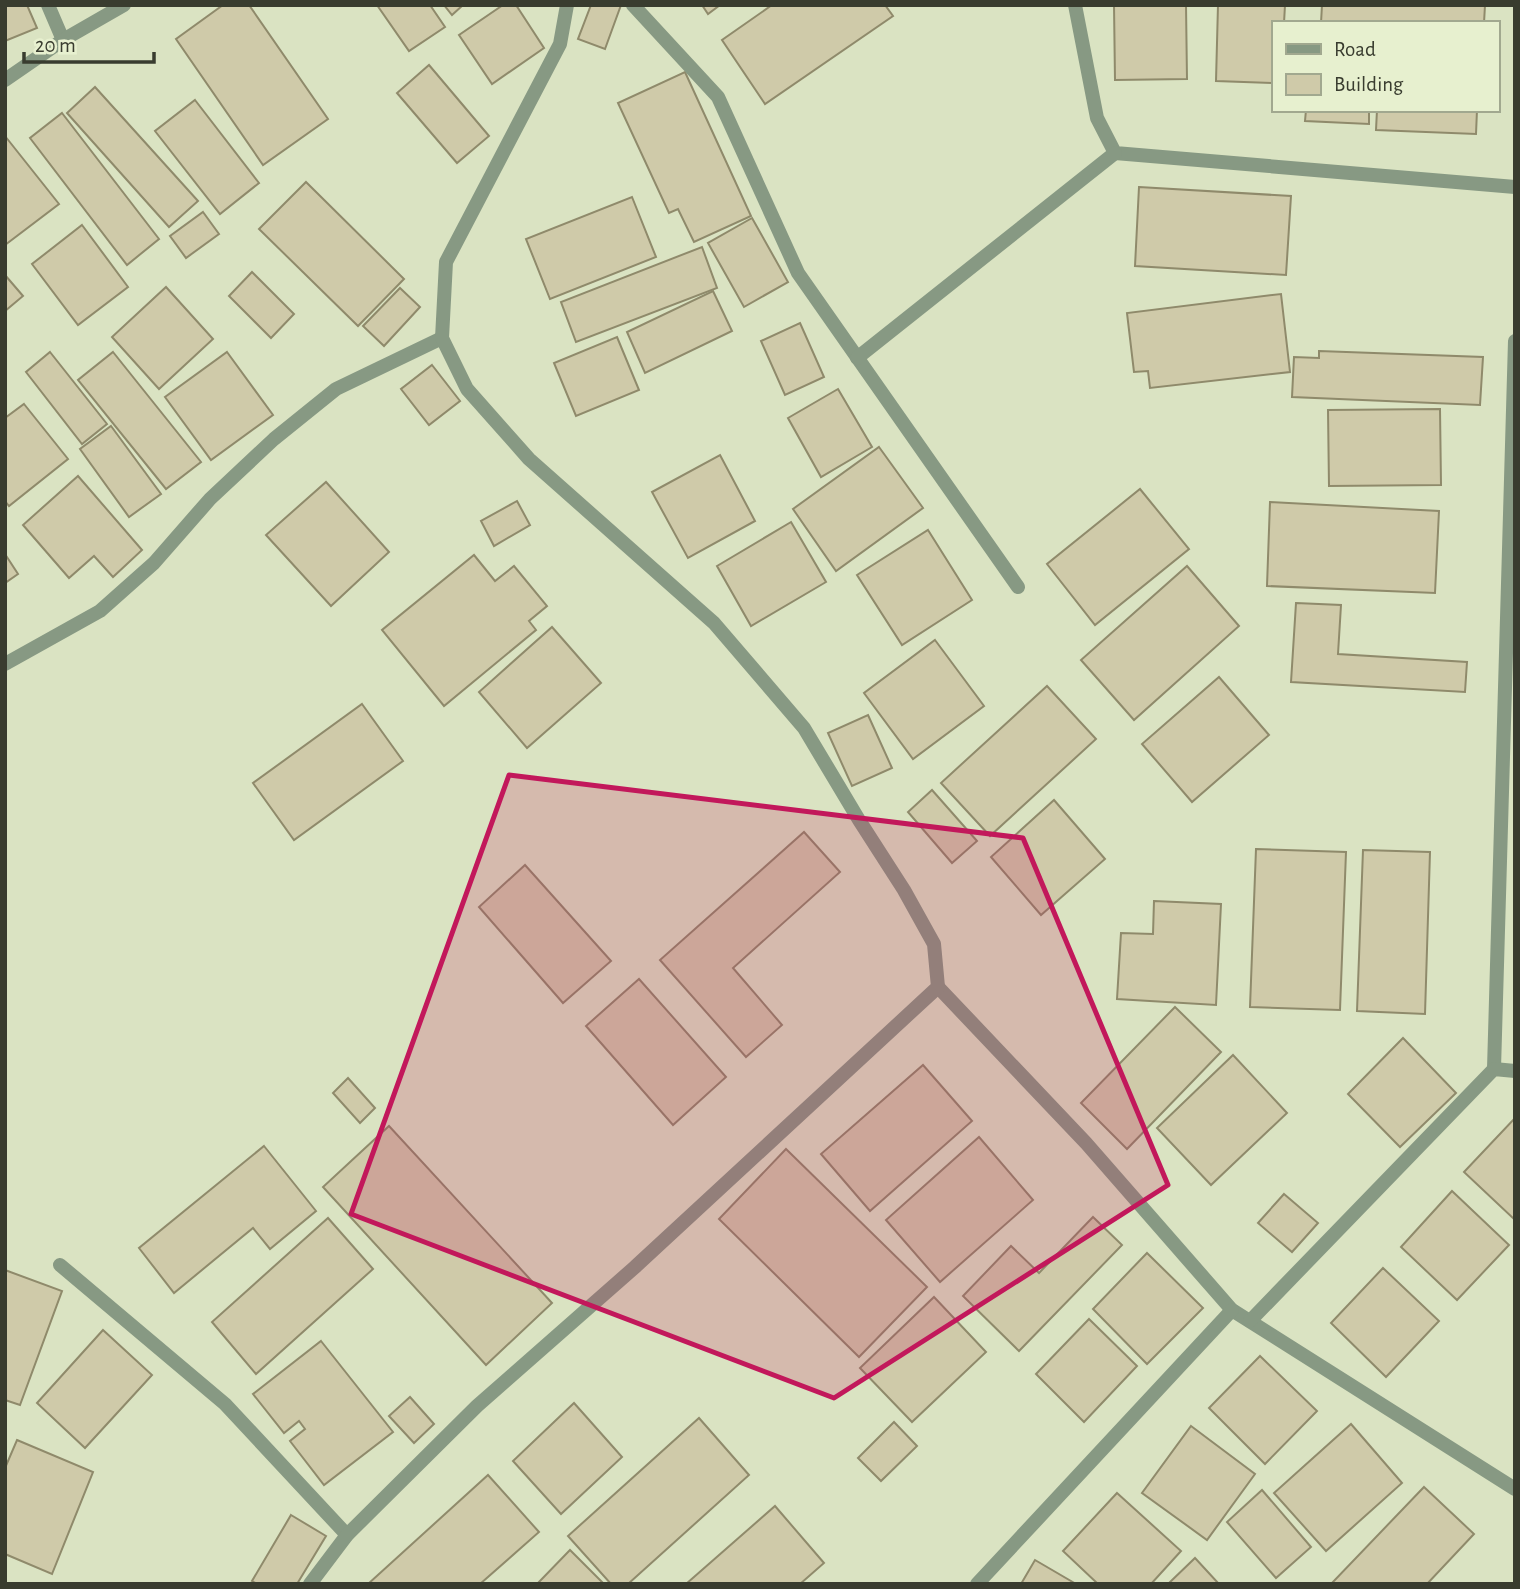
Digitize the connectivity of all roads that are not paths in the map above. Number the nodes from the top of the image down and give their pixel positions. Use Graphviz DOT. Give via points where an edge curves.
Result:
graph roads {
  1 [pos="48,5"];
  2 [pos="124,5"];
  3 [pos="567,5"];
  4 [pos="633,5"];
  5 [pos="1075,5"];
  6 [pos="63,40"];
  7 [pos="5,79"];
  8 [pos="1115,153"];
  9 [pos="1515,187"];
  10 [pos="442,338"];
  11 [pos="1515,341"];
  12 [pos="857,358"];
  13 [pos="1018,587"];
  14 [pos="5,664"];
  15 [pos="939,987"];
  16 [pos="1494,1069"];
  17 [pos="1515,1070"];
  18 [pos="60,1265"];
  19 [pos="1232,1310"];
  20 [pos="1250,1321"];
  21 [pos="1515,1489"];
  22 [pos="347,1535"];
  23 [pos="310,1584"];
  24 [pos="977,1584"];
  1 -- 6 [label="street"];
  2 -- 6 [label="street"];
  3 -- 10 [label="street" via="559,44 446,262"];
  4 -- 12 [label="street" via="718,97 798,273"];
  5 -- 8 [label="street" via="1097,118"];
  6 -- 7 [label="street"];
  8 -- 9 [label="street"];
  8 -- 12 [label="street"];
  10 -- 14 [label="street" via="336,389 210,499 154,562 100,611"];
  10 -- 15 [label="street" via="467,389 529,459 714,623 804,728 933,944"];
  11 -- 16 [label="street"];
  12 -- 13 [label="street"];
  15 -- 19 [label="street" via="1086,1143"];
  15 -- 22 [label="street" via="477,1406"];
  16 -- 17 [label="street"];
  16 -- 20 [label="street"];
  18 -- 22 [label="street" via="225,1404"];
  19 -- 20 [label="street"];
  19 -- 24 [label="street"];
  20 -- 21 [label="street"];
  22 -- 23 [label="street"];
}
